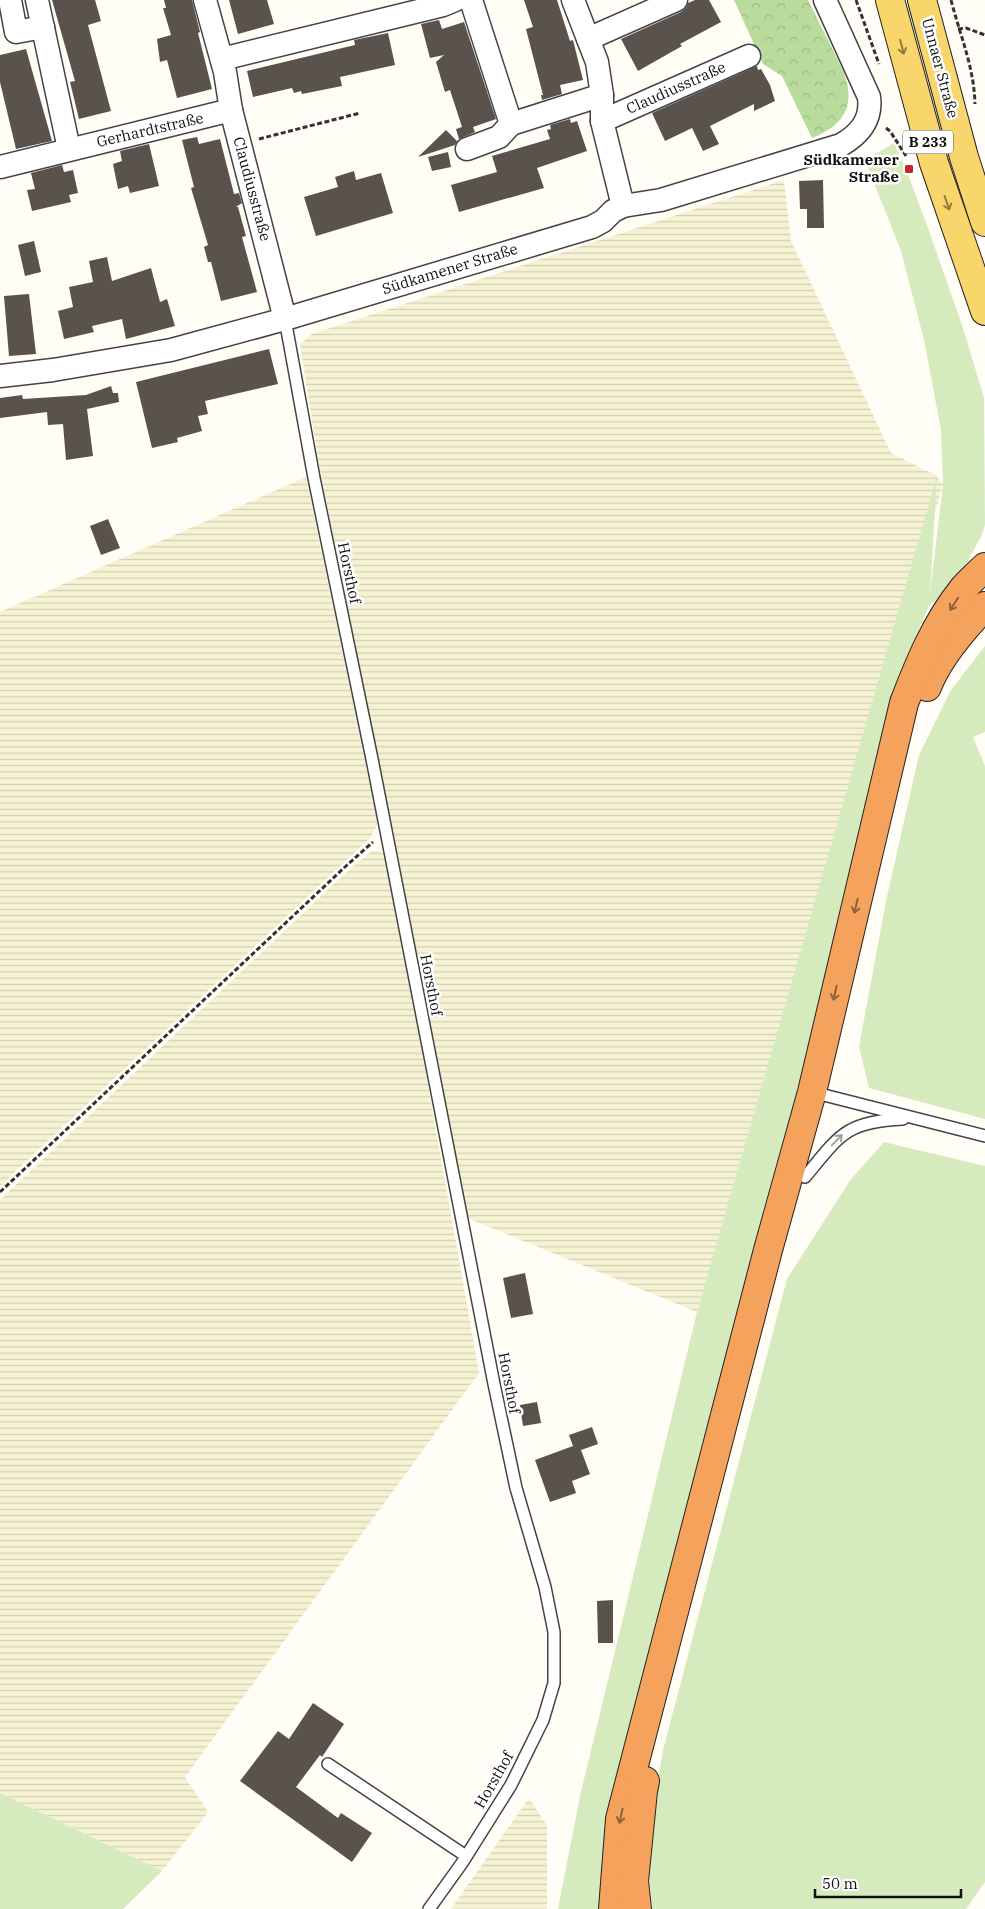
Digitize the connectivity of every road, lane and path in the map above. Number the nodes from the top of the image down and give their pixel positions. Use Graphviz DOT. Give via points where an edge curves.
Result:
graph roads {
  1 [pos="10,0"];
  2 [pos="37,0"];
  3 [pos="205,0"];
  4 [pos="455,0"];
  5 [pos="471,0"];
  6 [pos="573,0"];
  7 [pos="676,0"];
  8 [pos="825,0"];
  9 [pos="890,0"];
  10 [pos="922,0"];
  11 [pos="951,0"];
  12 [pos="392,8"];
  13 [pos="43,27"];
  14 [pos="985,35"];
  15 [pos="588,39"];
  16 [pos="750,56"];
  17 [pos="222,59"];
  18 [pos="602,95"];
  19 [pos="231,110"];
  20 [pos="869,112"];
  21 [pos="360,113"];
  22 [pos="602,121"];
  23 [pos="511,124"];
  24 [pos="240,144"];
  25 [pos="69,149"];
  26 [pos="467,149"];
  27 [pos="906,156"];
  28 [pos="0,167"];
  29 [pos="623,206"];
  30 [pos="985,222"];
  31 [pos="985,311"];
  32 [pos="286,319"];
  33 [pos="0,376"];
  34 [pos="985,567"];
  35 [pos="985,606"];
  36 [pos="385,832"];
  37 [pos="821,1094"];
  38 [pos="916,1119"];
  39 [pos="985,1136"];
  40 [pos="805,1178"];
  41 [pos="0,1192"];
  42 [pos="328,1764"];
  43 [pos="466,1856"];
  44 [pos="429,1909"];
  45 [pos="613,1909"];
  46 [pos="637,1909"];
  1 -- 13 [label="street" via="16,32"];
  2 -- 13 [label="street"];
  3 -- 17 [label="street, Claudiusstraße"];
  4 -- 12 [label="street" via="443,5"];
  5 -- 23 [label="street"];
  6 -- 15 [label="street, Claudiusstraße"];
  7 -- 15 [label="street"];
  8 -- 20 [label="street" via="869,97"];
  9 -- 31 [label="main road, Unnaer Straße / B 233, one-way" via="934,163"];
  10 -- 30 [label="main road, Unnaer Straße / B 233"];
  11 -- 14 [label="path" via="958,29 966,28"];
  12 -- 17 [label="street"];
  13 -- 25 [label="street"];
  15 -- 18 [label="street, Claudiusstraße" via="597,62"];
  16 -- 22 [label="street, Claudiusstraße"];
  17 -- 19 [label="street, Claudiusstraße"];
  18 -- 22 [label="street, Claudiusstraße"];
  18 -- 23 [label="street"];
  19 -- 24 [label="street, Claudiusstraße"];
  19 -- 25 [label="street, Gerhardtstraße"];
  20 -- 27 [label="path" via="890,131"];
  20 -- 29 [label="street, Südkamener Straße" via="861,130 841,145 661,200"];
  21 -- 24 [label="path"];
  22 -- 29 [label="street, Claudiusstraße"];
  23 -- 26 [label="street" via="499,137"];
  24 -- 32 [label="street, Claudiusstraße"];
  25 -- 28 [label="street, Gerhardtstraße"];
  29 -- 32 [label="street, Südkamener Straße" via="592,227"];
  32 -- 33 [label="street, Südkamener Straße" via="171,350"];
  32 -- 36 [label="lane, Horsthof" via="314,478"];
  34 -- 37 [label="highway, one-way" via="963,590 937,629 904,703"];
  35 -- 37 [label="highway" via="966,626 931,676 916,716 884,865"];
  36 -- 41 [label="path"];
  36 -- 43 [label="lane, Horsthof" via="516,1488 545,1587 554,1632 554,1683 543,1720 511,1784"];
  37 -- 38 [label="lane"];
  37 -- 40 [label="highway"];
  37 -- 45 [label="highway, one-way" via="768,1250 620,1819"];
  38 -- 39 [label="lane"];
  40 -- 38 [label="lane, one-way" via="843,1134 864,1124"];
  40 -- 46 [label="highway" via="765,1310 643,1791 634,1881"];
  42 -- 43 [label="lane"];
  43 -- 44 [label="lane, Horsthof"];
}
